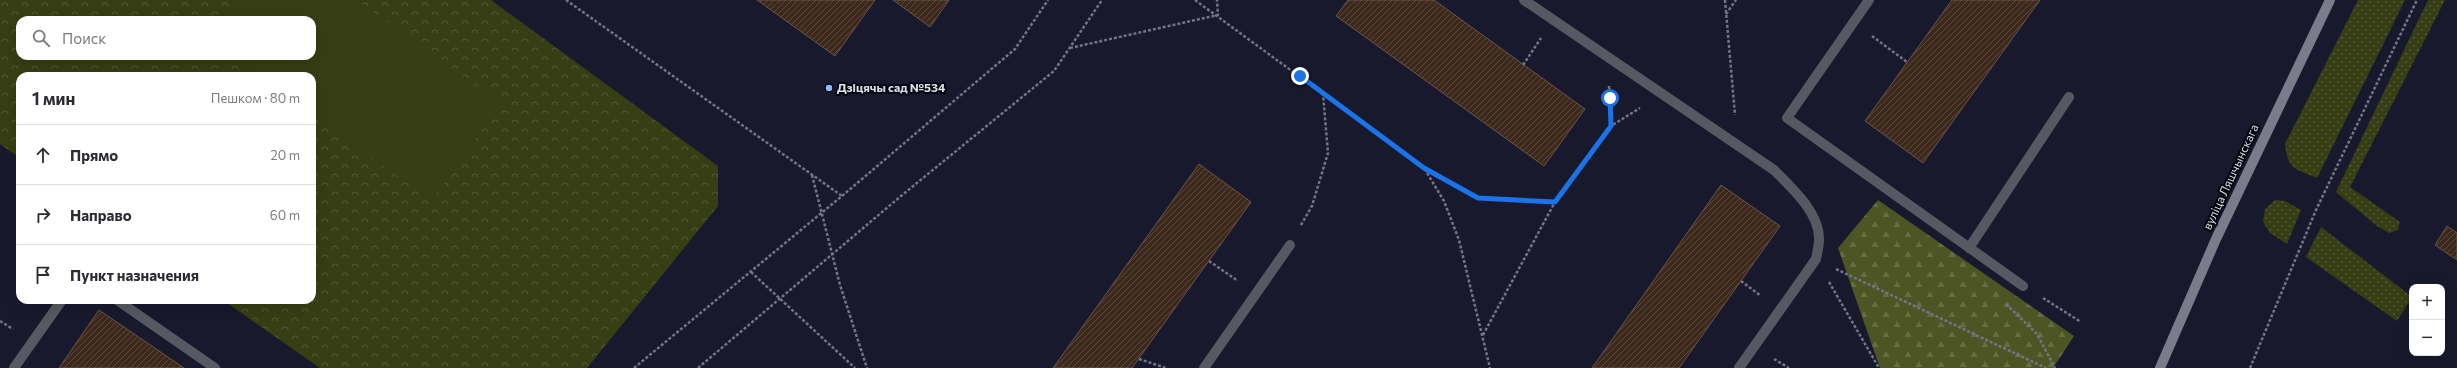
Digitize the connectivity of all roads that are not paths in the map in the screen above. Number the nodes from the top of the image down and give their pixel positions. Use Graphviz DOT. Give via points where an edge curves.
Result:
graph roads {
  1 [pos="1524,0"];
  2 [pos="1869,0"];
  3 [pos="2330,0"];
  4 [pos="2069,97"];
  5 [pos="1290,245"];
  6 [pos="1969,248"];
  7 [pos="2024,286"];
  8 [pos="59,304"];
  9 [pos="123,304"];
  10 [pos="14,368"];
  11 [pos="215,368"];
  12 [pos="1204,368"];
  13 [pos="1740,368"];
  14 [pos="2160,368"];
  1 -- 13 [label="lane" via="1774,170 1798,194 1815,222 1819,239 1816,259"];
  2 -- 6 [label="lane" via="1787,118"];
  3 -- 14 [label="main road, вуліца Ляшчынскага" via="2216,239"];
  4 -- 6 [label="lane"];
  5 -- 12 [label="lane"];
  6 -- 7 [label="lane"];
  8 -- 10 [label="lane"];
  9 -- 11 [label="lane"];
}
